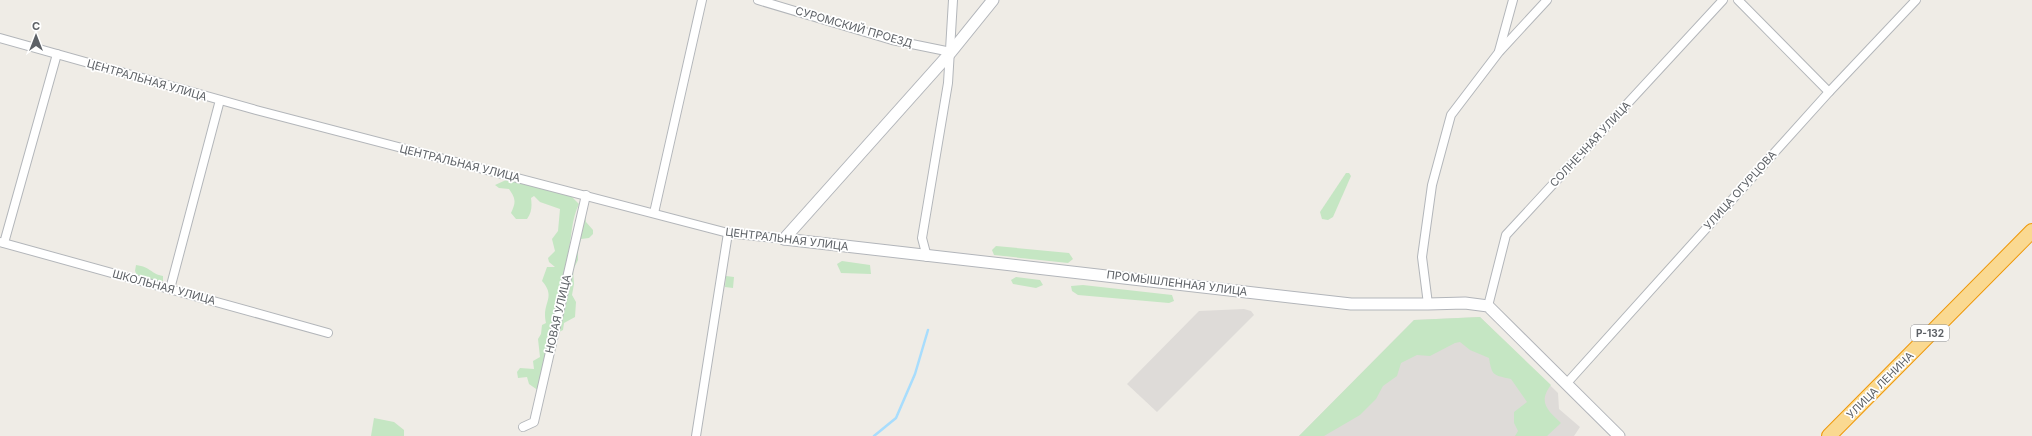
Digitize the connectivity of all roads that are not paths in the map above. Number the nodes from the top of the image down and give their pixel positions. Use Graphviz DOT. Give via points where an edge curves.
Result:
graph roads {
  1 [pos="702,0"];
  2 [pos="758,0"];
  3 [pos="953,0"];
  4 [pos="993,0"];
  5 [pos="1513,0"];
  6 [pos="1547,0"];
  7 [pos="1723,0"];
  8 [pos="1738,0"];
  9 [pos="1916,0"];
  10 [pos="0,38"];
  11 [pos="951,52"];
  12 [pos="1499,52"];
  13 [pos="57,54"];
  14 [pos="1829,92"];
  15 [pos="220,100"];
  16 [pos="586,195"];
  17 [pos="654,213"];
  18 [pos="2032,231"];
  19 [pos="728,233"];
  20 [pos="784,239"];
  21 [pos="2,243"];
  22 [pos="927,257"];
  23 [pos="170,289"];
  24 [pos="1428,304"];
  25 [pos="1488,306"];
  26 [pos="328,333"];
  27 [pos="1567,383"];
  28 [pos="523,427"];
  29 [pos="696,436"];
  30 [pos="1619,436"];
  31 [pos="1829,436"];
  1 -- 17 [label="street"];
  2 -- 11 [label="street, СУРОМСКИЙ ПРОЕЗД" via="892,40"];
  3 -- 11 [label="street"];
  4 -- 11 [label="street"];
  5 -- 12 [label="street"];
  6 -- 12 [label="street"];
  7 -- 25 [label="street, СОЛНЕЧНАЯ УЛИЦА" via="1506,235"];
  8 -- 14 [label="street"];
  9 -- 14 [label="street, УЛИЦА ОГУРЦОВА"];
  10 -- 13 [label="street, ЦЕНТРАЛЬНАЯ УЛИЦА"];
  11 -- 20 [label="street"];
  11 -- 22 [label="street" via="922,238"];
  12 -- 24 [label="street" via="1451,115 1432,185 1422,257"];
  13 -- 15 [label="street, ЦЕНТРАЛЬНАЯ УЛИЦА"];
  13 -- 21 [label="street"];
  14 -- 27 [label="street, УЛИЦА ОГУРЦОВА"];
  15 -- 16 [label="street, ЦЕНТРАЛЬНАЯ УЛИЦА"];
  15 -- 23 [label="street"];
  16 -- 17 [label="street, ЦЕНТРАЛЬНАЯ УЛИЦА"];
  16 -- 28 [label="street, НОВАЯ УЛИЦА" via="534,422"];
  17 -- 19 [label="street, ЦЕНТРАЛЬНАЯ УЛИЦА"];
  18 -- 31 [label="highway, УЛИЦА ЛЕНИНА / Р-132"];
  19 -- 20 [label="street, ЦЕНТРАЛЬНАЯ УЛИЦА"];
  19 -- 29 [label="street"];
  20 -- 22 [label="street, ЦЕНТРАЛЬНАЯ УЛИЦА"];
  21 -- 23 [label="street, ШКОЛЬНАЯ УЛИЦА"];
  22 -- 24 [label="street, ПРОМЫШЛЕННАЯ УЛИЦА" via="1027,266 1351,304"];
  23 -- 26 [label="street, ШКОЛЬНАЯ УЛИЦА"];
  24 -- 25 [label="street, ПРОМЫШЛЕННАЯ УЛИЦА" via="1465,303"];
  25 -- 27 [label="street"];
  27 -- 30 [label="street"];
}
